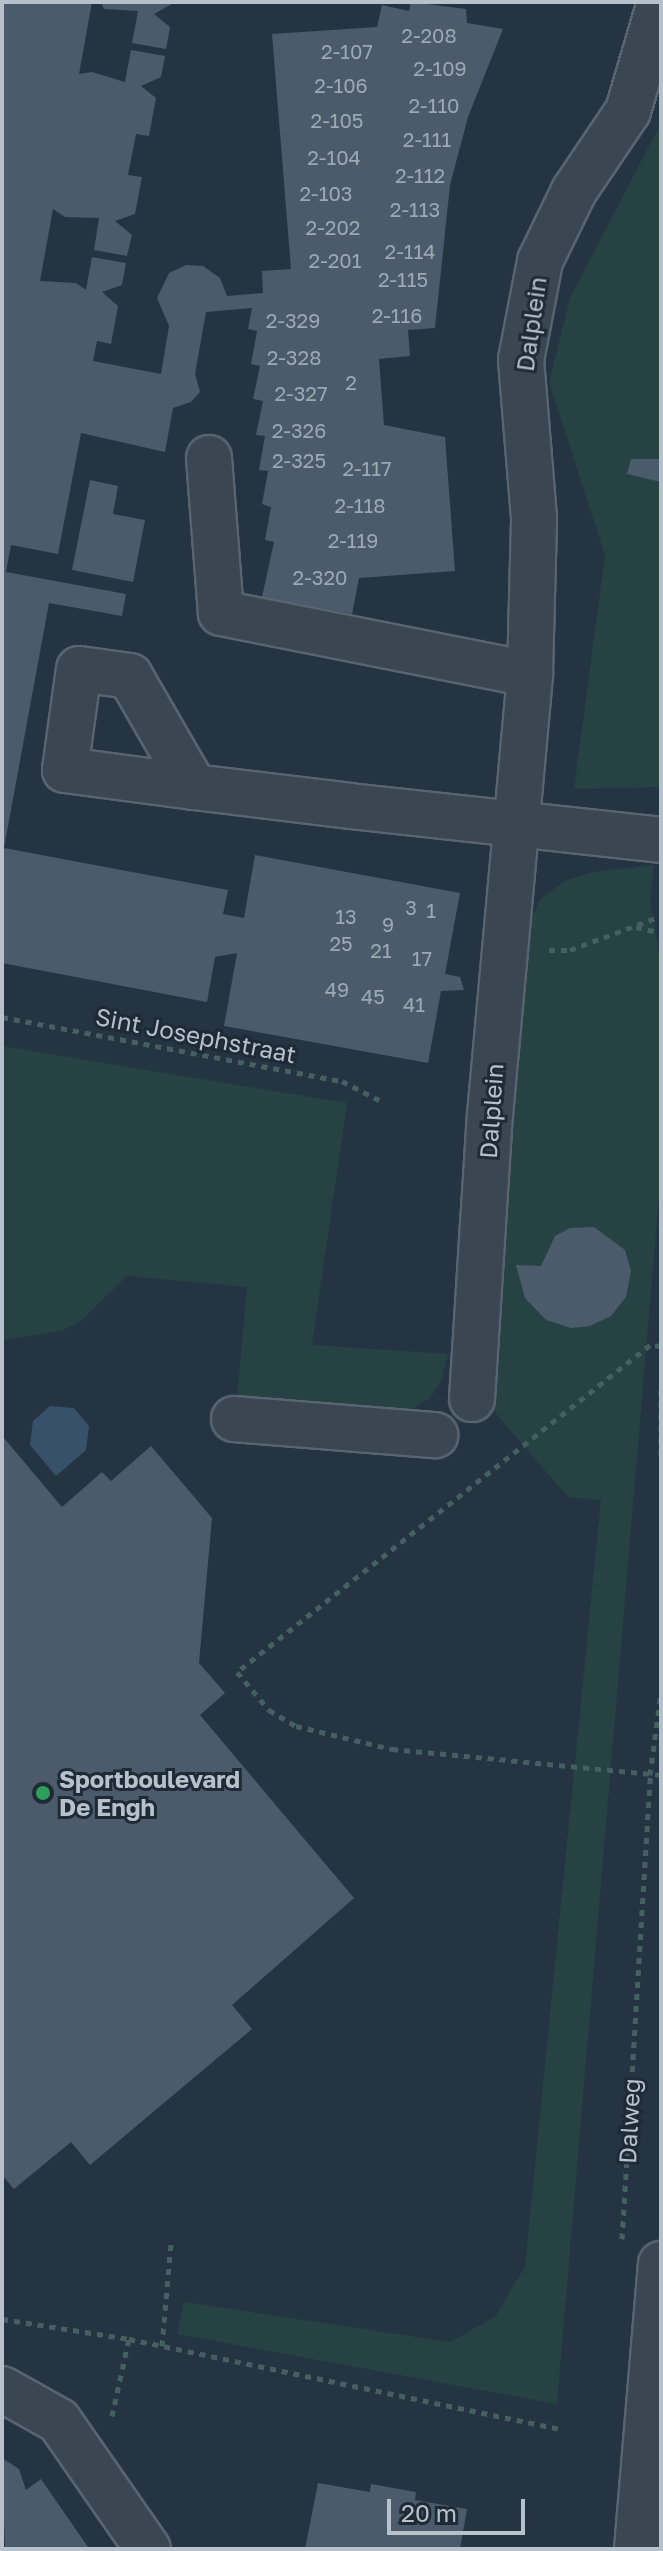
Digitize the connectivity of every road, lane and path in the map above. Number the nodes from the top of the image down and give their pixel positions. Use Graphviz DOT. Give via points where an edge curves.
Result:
graph roads {
  1 [pos="660,2"];
  2 [pos="209,458"];
  3 [pos="530,674"];
  4 [pos="194,787"];
  5 [pos="514,823"];
  6 [pos="661,840"];
  7 [pos="661,916"];
  8 [pos="635,926"];
  9 [pos="661,933"];
  10 [pos="504,947"];
  11 [pos="2,1017"];
  12 [pos="379,1100"];
  13 [pos="661,1346"];
  14 [pos="661,1390"];
  15 [pos="472,1399"];
  16 [pos="234,1419"];
  17 [pos="435,1435"];
  18 [pos="661,1456"];
  19 [pos="661,1693"];
  20 [pos="650,1775"];
  21 [pos="661,1775"];
  22 [pos="171,2244"];
  23 [pos="621,2245"];
  24 [pos="661,2264"];
  25 [pos="2,2319"];
  26 [pos="129,2339"];
  27 [pos="162,2346"];
  28 [pos="2,2389"];
  29 [pos="558,2429"];
  30 [pos="84,2457"];
  31 [pos="148,2549"];
  32 [pos="637,2549"];
  1 -- 3 [label="street, Dalplein" via="628,111 574,191 538,275 521,360 534,518"];
  2 -- 3 [label="street" via="221,613"];
  3 -- 5 [label="street, Dalplein"];
  4 -- 5 [label="street"];
  5 -- 6 [label="street"];
  5 -- 10 [label="street, Dalplein"];
  7 -- 8 [label="path"];
  8 -- 9 [label="path"];
  8 -- 10 [label="path" via="570,950"];
  10 -- 15 [label="street, Dalplein"];
  11 -- 12 [label="path, Sint Josephstraat" via="342,1081"];
  13 -- 20 [label="path" via="650,1345 237,1672 269,1710 310,1729 392,1749"];
  14 -- 18 [label="path"];
  16 -- 17 [label="street"];
  19 -- 20 [label="path, Dalweg"];
  20 -- 21 [label="path"];
  20 -- 23 [label="path, Dalweg"];
  22 -- 27 [label="path"];
  24 -- 32 [label="street"];
  25 -- 26 [label="path"];
  26 -- 27 [label="path"];
  26 -- 30 [label="path" via="111,2423 98,2448"];
  27 -- 29 [label="path"];
  28 -- 30 [label="street" via="59,2421"];
  30 -- 31 [label="street"];
}
